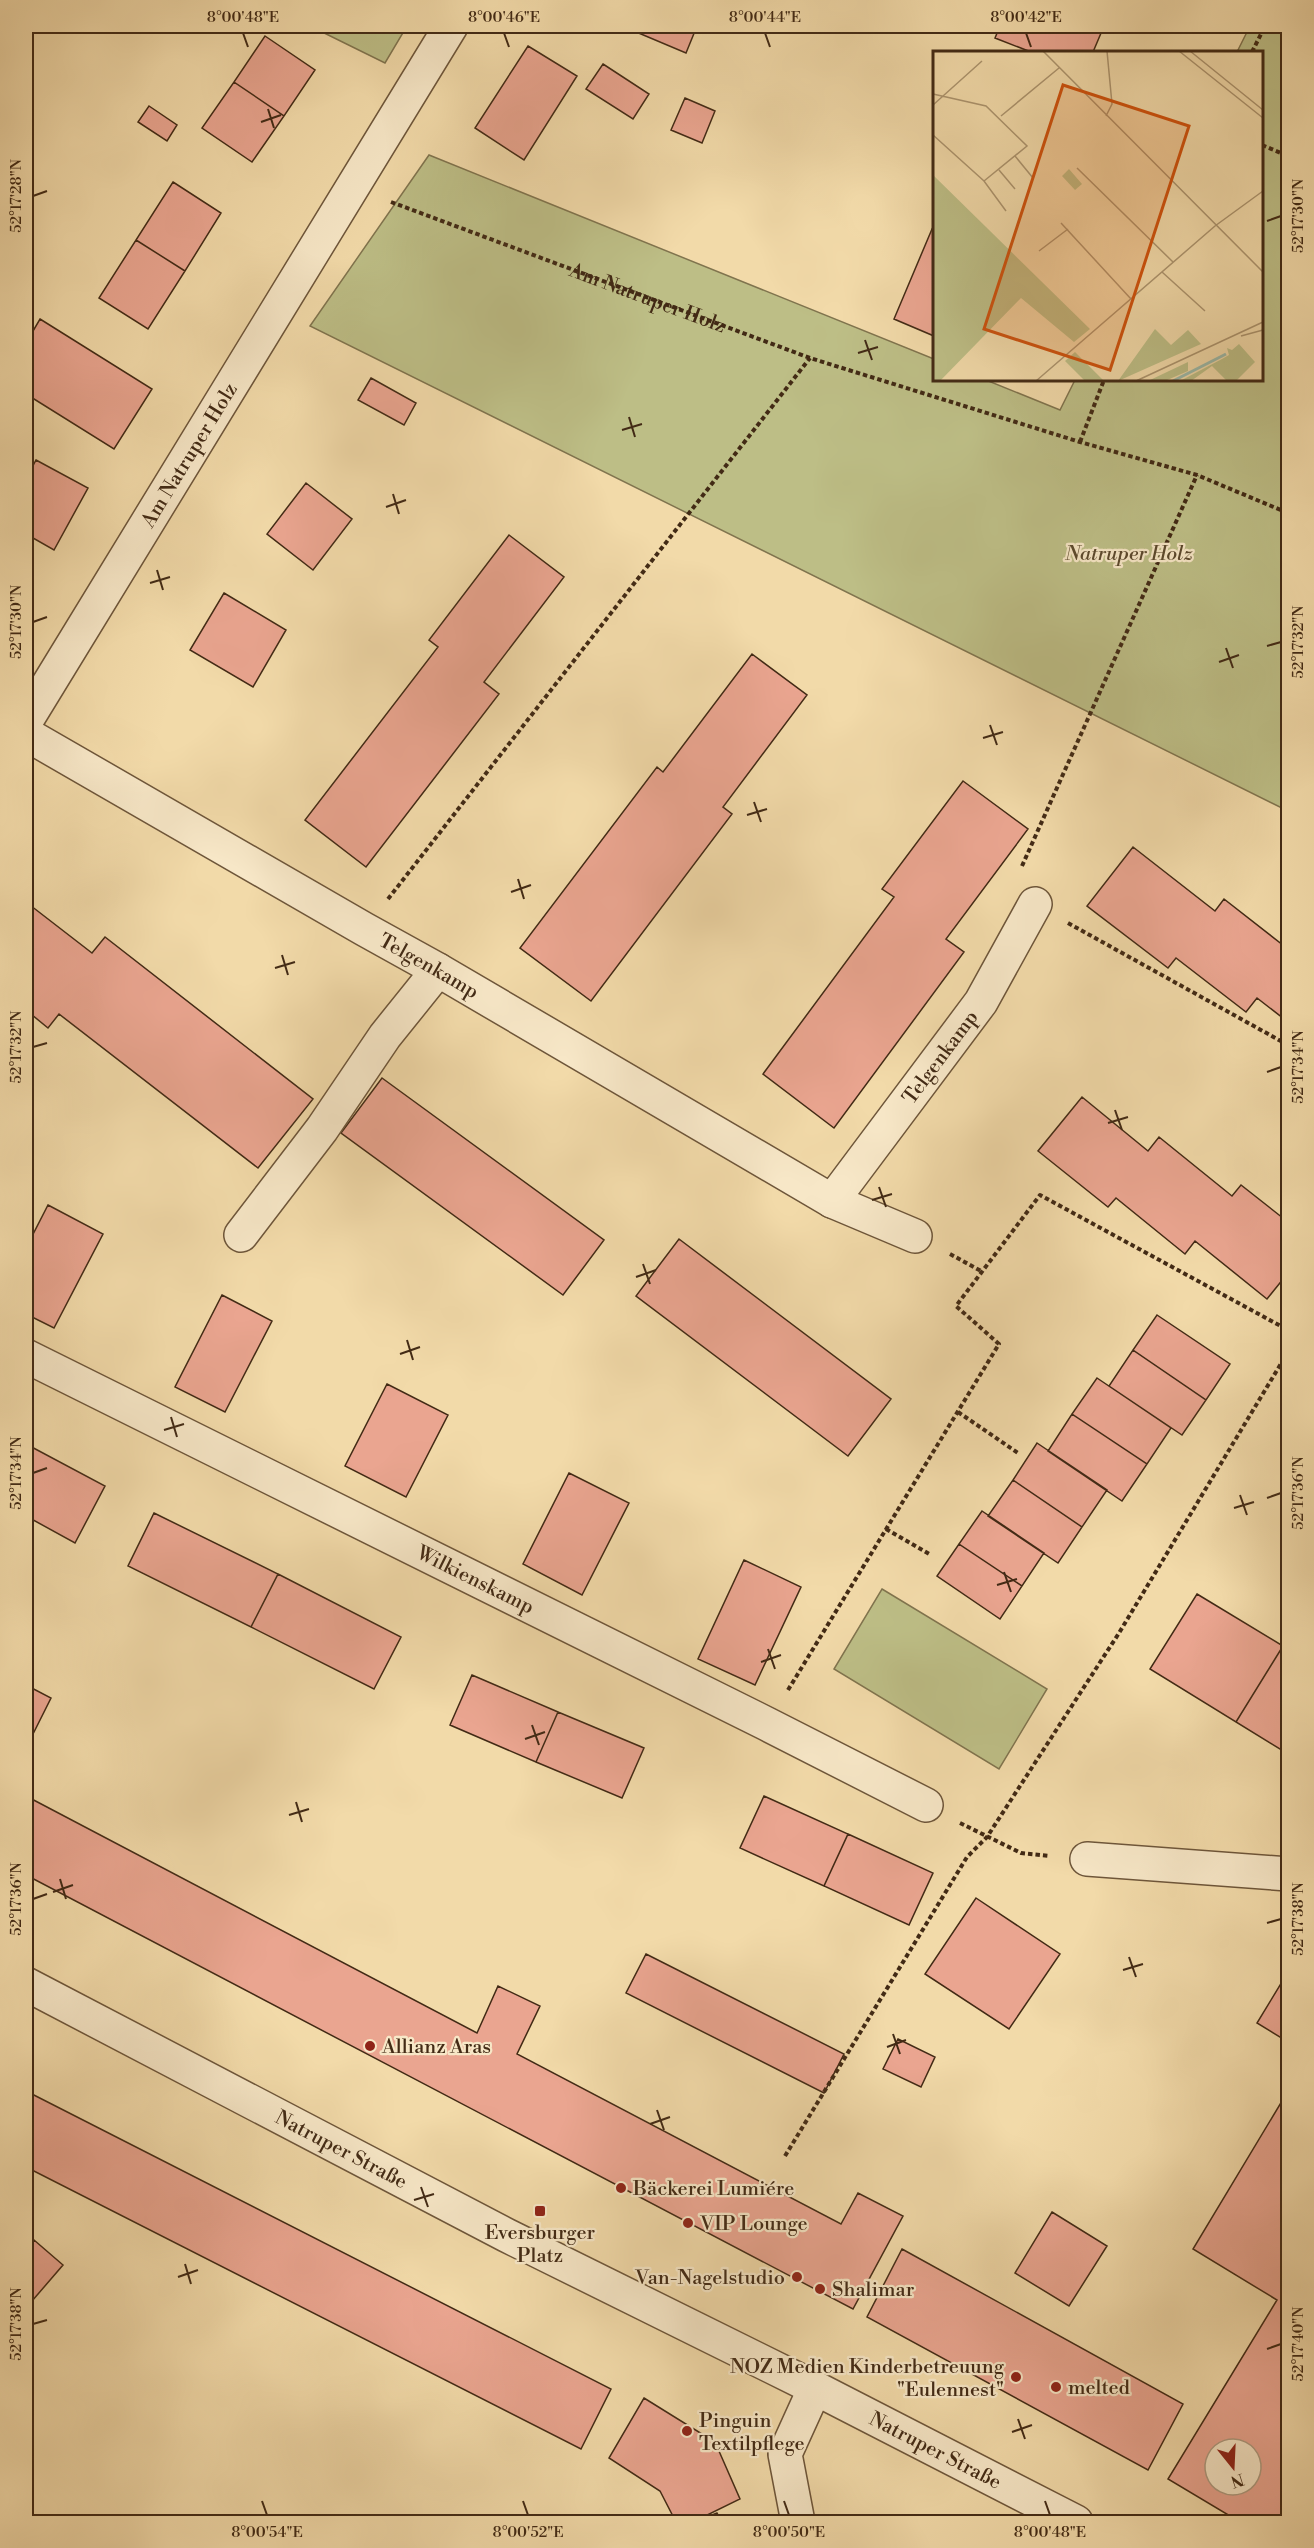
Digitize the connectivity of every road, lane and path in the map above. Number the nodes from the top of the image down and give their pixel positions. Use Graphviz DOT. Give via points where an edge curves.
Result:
graph roads {
  1 [pos="451,26"];
  2 [pos="1265,26"];
  3 [pos="1252,51"];
  4 [pos="1263,145"];
  5 [pos="1288,156"];
  6 [pos="351,187"];
  7 [pos="810,358"];
  8 [pos="1104,381"];
  9 [pos="1080,442"];
  10 [pos="1197,475"];
  11 [pos="1288,513"];
  12 [pos="26,721"];
  13 [pos="26,734"];
  14 [pos="1035,904"];
  15 [pos="364,929"];
  16 [pos="438,970"];
  17 [pos="1288,1045"];
  18 [pos="832,1201"];
  19 [pos="241,1234"];
  20 [pos="915,1236"];
  21 [pos="1288,1330"];
  22 [pos="1288,1352"];
  23 [pos="26,1356"];
  24 [pos="958,1412"];
  25 [pos="1018,1453"];
  26 [pos="886,1529"];
  27 [pos="931,1555"];
  28 [pos="767,1724"];
  29 [pos="926,1805"];
  30 [pos="987,1837"];
  31 [pos="1087,1859"];
  32 [pos="1288,1874"];
  33 [pos="26,1984"];
  34 [pos="785,2156"];
  35 [pos="815,2388"];
  36 [pos="798,2523"];
  37 [pos="1076,2523"];
  1 -- 6 [label="street, Am Natruper Holz"];
  2 -- 3 [label="path"];
  4 -- 5 [label="path"];
  6 -- 7 [label="path, Am Natruper Holz"];
  6 -- 12 [label="street, Am Natruper Holz"];
  7 -- 9 [label="path, Am Natruper Holz"];
  7 -- 15 [label="path"];
  8 -- 9 [label="path"];
  9 -- 10 [label="path, Am Natruper Holz"];
  10 -- 11 [label="path, Am Natruper Holz"];
  10 -- 14 [label="path" via="1015,883"];
  13 -- 15 [label="street, Telgenkamp"];
  14 -- 17 [label="path"];
  14 -- 18 [label="street, Telgenkamp" via="981,1002"];
  15 -- 16 [label="street, Telgenkamp"];
  16 -- 18 [label="street, Telgenkamp"];
  16 -- 19 [label="street" via="385,1036 322,1129"];
  18 -- 20 [label="street, Telgenkamp"];
  21 -- 24 [label="path" via="1040,1195 956,1306 999,1344"];
  22 -- 30 [label="path" via="1119,1633"];
  23 -- 28 [label="street, Wilkienskamp"];
  24 -- 25 [label="path"];
  24 -- 26 [label="path"];
  26 -- 27 [label="path"];
  26 -- 28 [label="path"];
  28 -- 29 [label="street, Wilkienskamp"];
  29 -- 30 [label="path"];
  30 -- 31 [label="path" via="1021,1853"];
  30 -- 34 [label="path" via="967,1857"];
  31 -- 32 [label="street"];
  33 -- 35 [label="street, Natruper Straße" via="506,2235"];
  35 -- 36 [label="street" via="785,2454"];
  35 -- 37 [label="street, Natruper Straße"];
}
